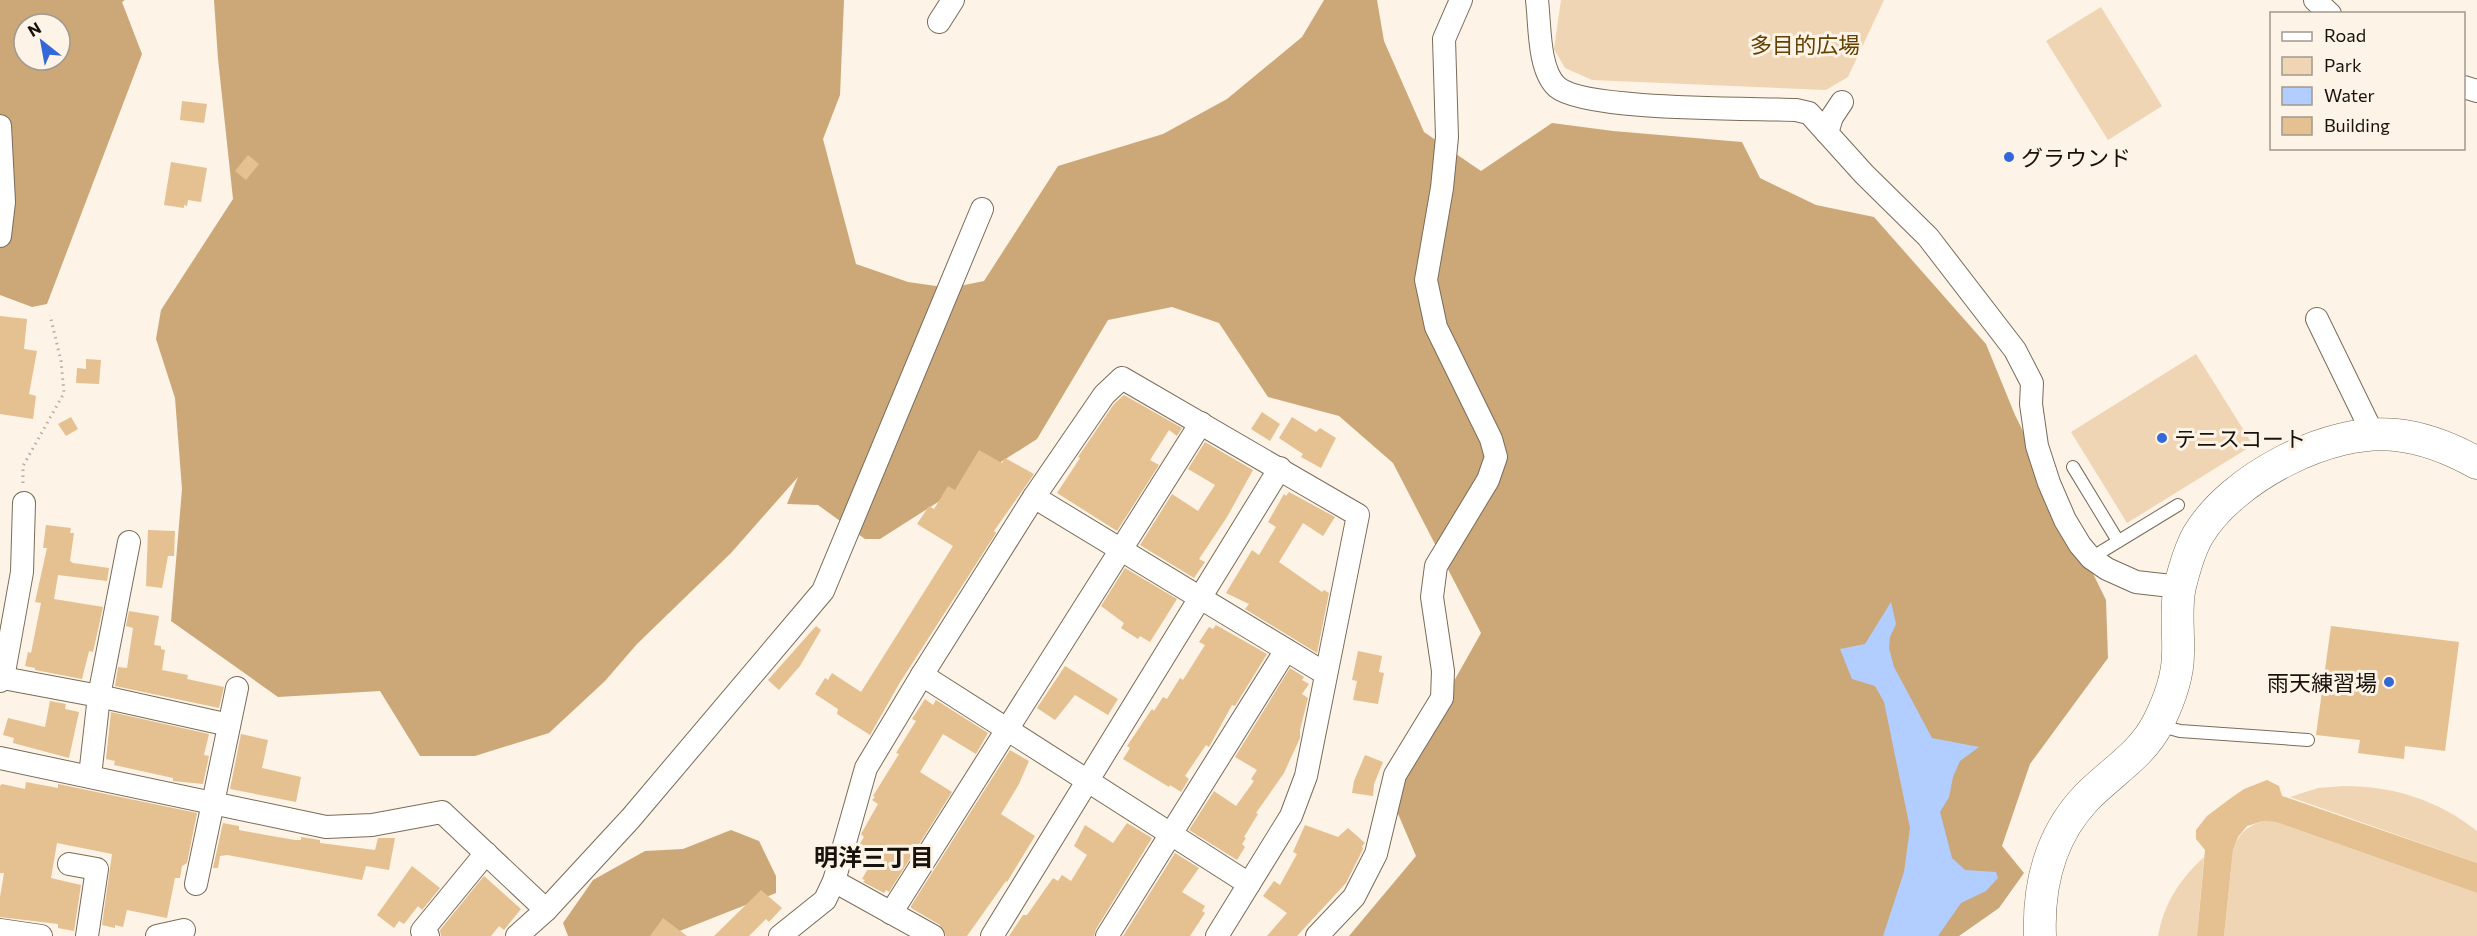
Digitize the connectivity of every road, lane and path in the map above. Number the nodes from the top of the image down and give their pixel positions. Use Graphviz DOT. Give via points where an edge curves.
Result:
graph roads {
  1 [pos="953,0"];
  2 [pos="1461,0"];
  3 [pos="1537,0"];
  4 [pos="2315,0"];
  5 [pos="2328,12"];
  6 [pos="939,22"];
  7 [pos="1809,113"];
  8 [pos="0,126"];
  9 [pos="1827,133"];
  10 [pos="982,209"];
  11 [pos="0,236"];
  12 [pos="50,315"];
  13 [pos="2317,319"];
  14 [pos="1201,423"];
  15 [pos="2373,434"];
  16 [pos="2477,464"];
  17 [pos="2073,467"];
  18 [pos="1280,468"];
  19 [pos="1034,497"];
  20 [pos="24,502"];
  21 [pos="2178,505"];
  22 [pos="2118,541"];
  23 [pos="129,542"];
  24 [pos="1121,550"];
  25 [pos="2091,558"];
  26 [pos="2180,587"];
  27 [pos="1200,598"];
  28 [pos="1286,650"];
  29 [pos="1326,674"];
  30 [pos="921,675"];
  31 [pos="2,679"];
  32 [pos="237,688"];
  33 [pos="99,696"];
  34 [pos="229,725"];
  35 [pos="2157,725"];
  36 [pos="1007,730"];
  37 [pos="2307,740"];
  38 [pos="0,758"];
  39 [pos="90,776"];
  40 [pos="1087,781"];
  41 [pos="213,802"];
  42 [pos="1171,834"];
  43 [pos="486,853"];
  44 [pos="69,864"];
  45 [pos="834,881"];
  46 [pos="196,884"];
  47 [pos="1249,884"];
  48 [pos="546,910"];
  49 [pos="891,913"];
  50 [pos="0,930"];
  51 [pos="184,930"];
  52 [pos="41,936"];
  53 [pos="87,936"];
  54 [pos="157,936"];
  55 [pos="428,936"];
  56 [pos="516,936"];
  57 [pos="780,936"];
  58 [pos="933,936"];
  59 [pos="992,936"];
  60 [pos="1107,936"];
  61 [pos="1217,936"];
  62 [pos="1317,936"];
  63 [pos="2040,936"];
  1 -- 6 [label="street"];
  2 -- 62 [label="street" via="1444,39 1447,137 1426,280 1436,327 1491,439 1496,457 1488,480 1436,566 1432,597 1443,670 1442,698 1395,775 1376,854 1354,897"];
  3 -- 7 [label="street" via="1544,67 1557,87 1581,98"];
  4 -- 5 [label="street"];
  7 -- 9 [label="street"];
  7 -- 9 [label="street" via="1842,102"];
  8 -- 11 [label="street" via="4,202"];
  9 -- 25 [label="street" via="1928,237 2015,350 2032,383 2037,446 2049,483 2064,520"];
  10 -- 48 [label="street" via="824,591 631,818"];
  12 -- 20 [label="path" via="64,393 23,466"];
  13 -- 15 [label="street"];
  14 -- 18 [label="street"];
  14 -- 19 [label="street" via="1122,378 1104,395"];
  14 -- 24 [label="street"];
  15 -- 16 [label="street" via="2427,440"];
  15 -- 26 [label="street" via="2339,440 2294,456 2249,480 2220,507 2198,536"];
  17 -- 22 [label="lane"];
  18 -- 27 [label="street"];
  18 -- 29 [label="street" via="1358,515"];
  19 -- 24 [label="street"];
  19 -- 30 [label="street"];
  20 -- 31 [label="street" via="22,572"];
  21 -- 22 [label="lane"];
  22 -- 25 [label="lane"];
  23 -- 33 [label="street"];
  24 -- 27 [label="street"];
  24 -- 36 [label="street"];
  25 -- 26 [label="street" via="2136,582"];
  26 -- 35 [label="street" via="2178,656 2170,695"];
  27 -- 28 [label="street"];
  27 -- 40 [label="street"];
  28 -- 29 [label="street"];
  28 -- 42 [label="street"];
  29 -- 47 [label="street" via="1306,776 1291,816"];
  30 -- 36 [label="street"];
  30 -- 45 [label="street" via="866,768"];
  31 -- 33 [label="street"];
  32 -- 34 [label="street"];
  33 -- 34 [label="street"];
  33 -- 39 [label="street"];
  34 -- 41 [label="street"];
  35 -- 37 [label="lane" via="2180,731"];
  35 -- 63 [label="street" via="2066,824 2043,880"];
  36 -- 40 [label="street"];
  36 -- 49 [label="street"];
  38 -- 39 [label="street"];
  39 -- 41 [label="street"];
  40 -- 42 [label="street"];
  40 -- 59 [label="street"];
  41 -- 43 [label="street" via="326,827 372,825 442,812"];
  41 -- 46 [label="street"];
  42 -- 47 [label="street"];
  42 -- 60 [label="street"];
  43 -- 48 [label="street"];
  43 -- 55 [label="street" via="422,931"];
  44 -- 53 [label="street" via="97,869"];
  45 -- 49 [label="street"];
  45 -- 57 [label="street" via="825,900"];
  47 -- 61 [label="street"];
  48 -- 56 [label="street"];
  49 -- 58 [label="street"];
  50 -- 52 [label="street"];
  51 -- 54 [label="street"];
}
